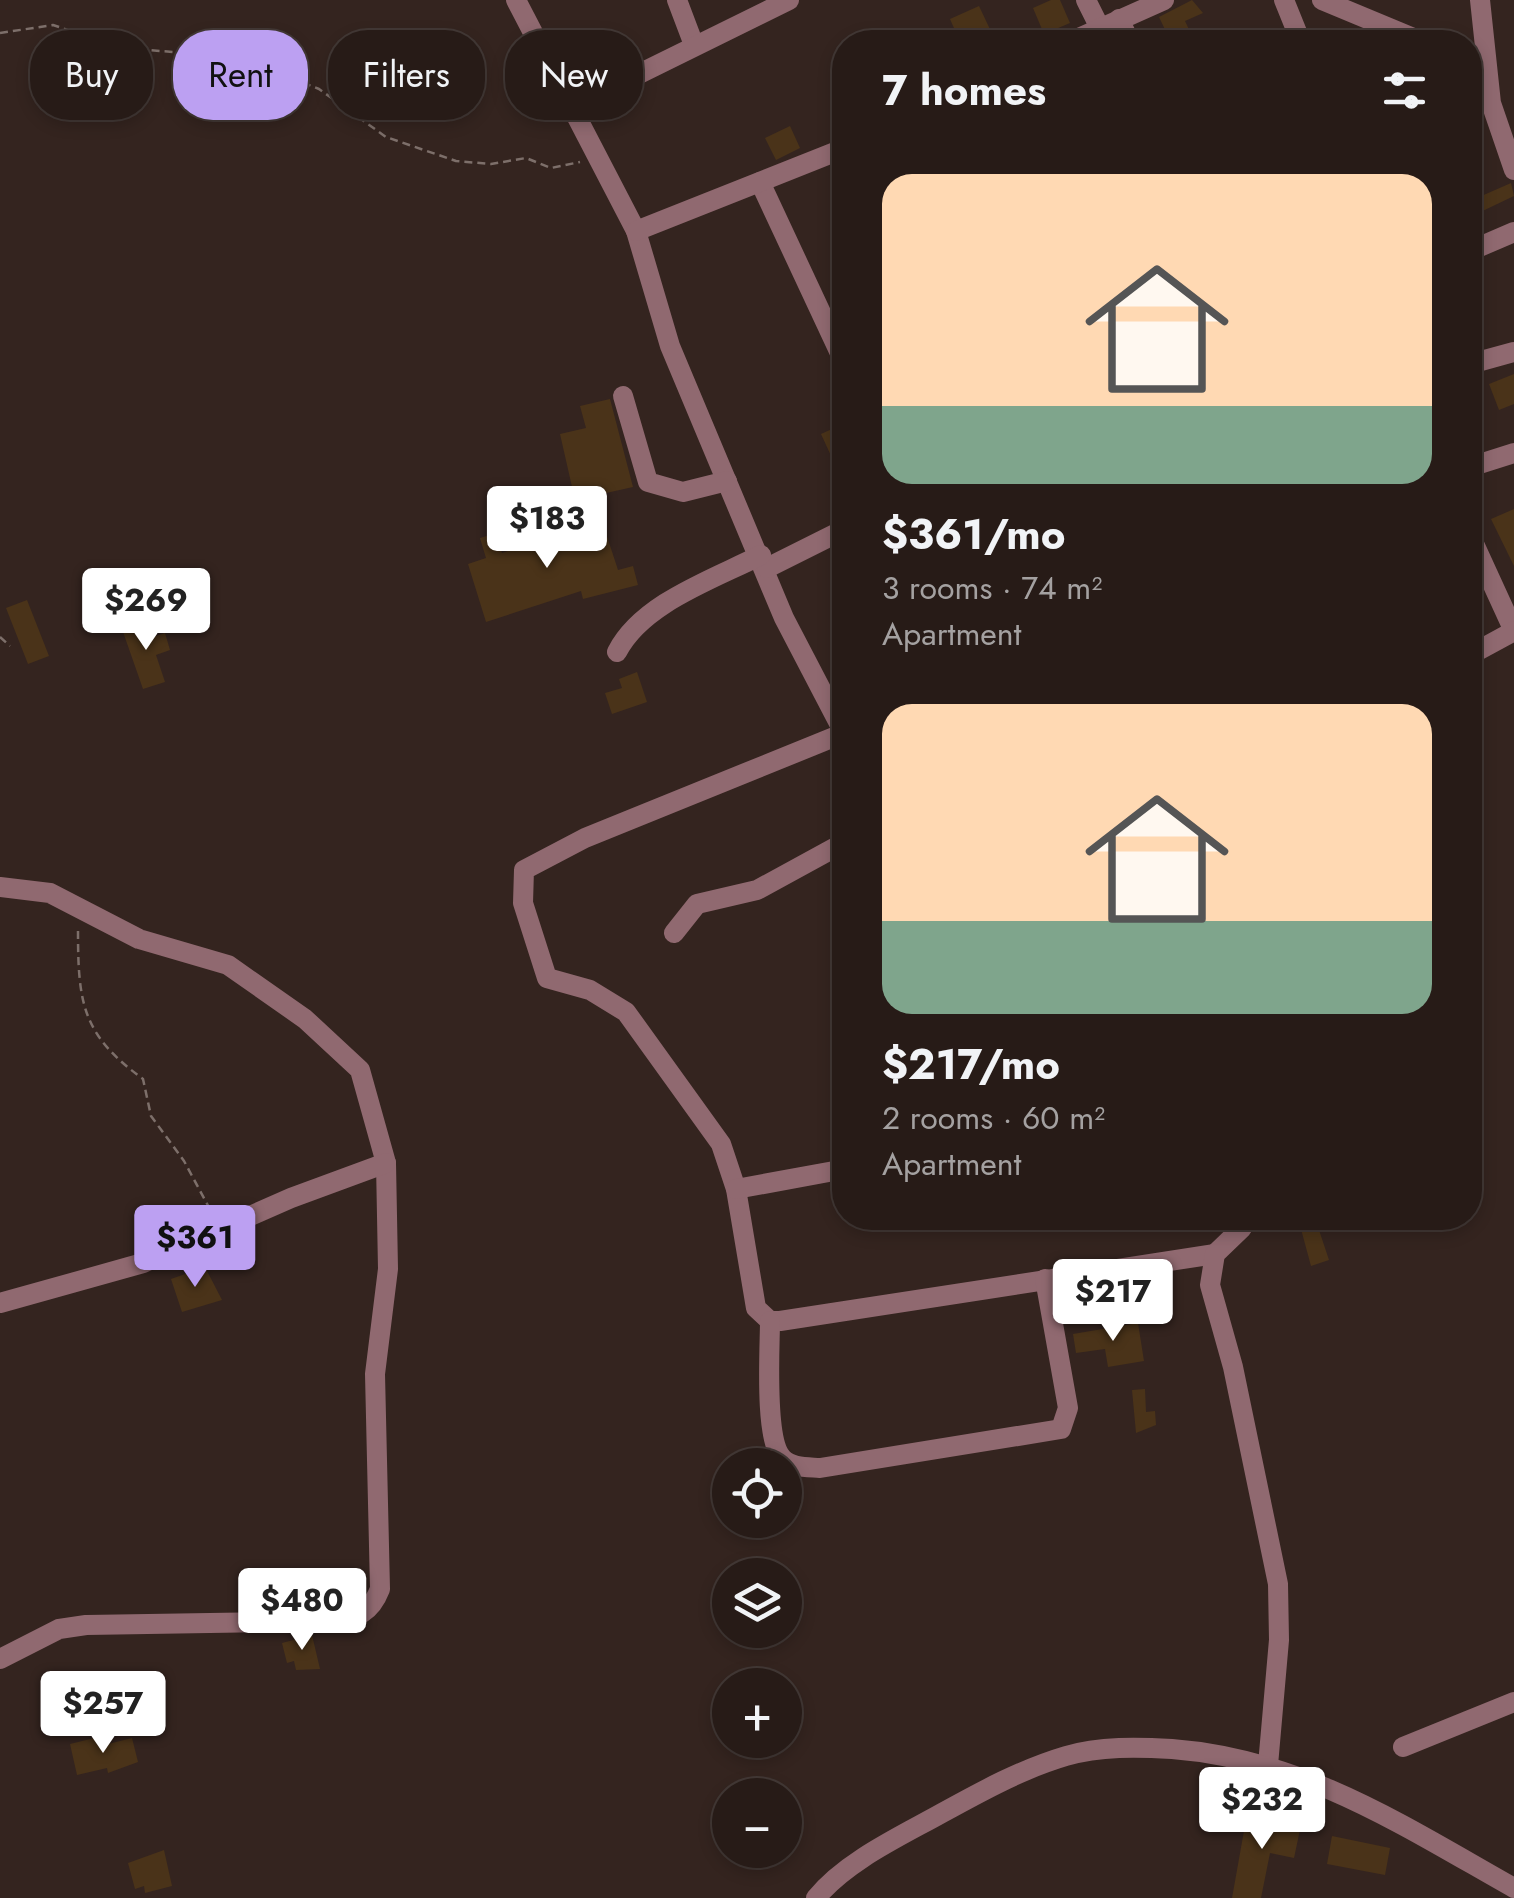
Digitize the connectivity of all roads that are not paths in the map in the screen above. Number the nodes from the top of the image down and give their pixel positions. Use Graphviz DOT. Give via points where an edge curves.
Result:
graph roads {
  1 [pos="516,0"];
  2 [pos="677,0"];
  3 [pos="789,0"];
  4 [pos="1086,0"];
  5 [pos="1164,0"];
  6 [pos="1284,0"];
  7 [pos="1322,0"];
  8 [pos="1480,0"];
  9 [pos="1109,24"];
  10 [pos="531,30"];
  11 [pos="1096,30"];
  12 [pos="1116,30"];
  13 [pos="1296,30"];
  14 [pos="1393,30"];
  15 [pos="1479,30"];
  16 [pos="694,45"];
  17 [pos="1482,63"];
  18 [pos="643,71"];
  19 [pos="577,120"];
  20 [pos="832,153"];
  21 [pos="1514,170"];
  22 [pos="760,182"];
  23 [pos="636,231"];
  24 [pos="1514,232"];
  25 [pos="1482,246"];
  26 [pos="832,319"];
  27 [pos="1514,352"];
  28 [pos="1482,361"];
  29 [pos="623,396"];
  30 [pos="1514,453"];
  31 [pos="1482,463"];
  32 [pos="726,481"];
  33 [pos="832,534"];
  34 [pos="1482,560"];
  35 [pos="764,562"];
  36 [pos="1514,631"];
  37 [pos="1482,648"];
  38 [pos="618,652"];
  39 [pos="832,711"];
  40 [pos="832,739"];
  41 [pos="832,849"];
  42 [pos="0,886"];
  43 [pos="674,933"];
  44 [pos="386,1162"];
  45 [pos="832,1171"];
  46 [pos="736,1189"];
  47 [pos="1240,1230"];
  48 [pos="1215,1254"];
  49 [pos="1045,1279"];
  50 [pos="0,1303"];
  51 [pos="770,1320"];
  52 [pos="0,1658"];
  53 [pos="1514,1702"];
  54 [pos="1403,1747"];
  55 [pos="1268,1764"];
  56 [pos="1514,1888"];
  57 [pos="816,1898"];
  1 -- 10 [label="street"];
  2 -- 16 [label="street"];
  3 -- 16 [label="street"];
  4 -- 9 [label="street"];
  5 -- 9 [label="street"];
  6 -- 13 [label="street"];
  7 -- 14 [label="street"];
  8 -- 15 [label="street"];
  9 -- 11 [label="street"];
  9 -- 12 [label="street"];
  16 -- 18 [label="street"];
  17 -- 21 [label="street"];
  19 -- 23 [label="street"];
  20 -- 22 [label="street"];
  22 -- 23 [label="street"];
  22 -- 26 [label="street"];
  23 -- 32 [label="street" via="654,300"];
  24 -- 25 [label="street"];
  27 -- 28 [label="street"];
  29 -- 32 [label="street" via="648,482 683,492"];
  30 -- 31 [label="street"];
  32 -- 35 [label="street"];
  33 -- 35 [label="street"];
  34 -- 36 [label="street"];
  35 -- 38 [label="street" via="654,613 637,624"];
  35 -- 39 [label="street" via="784,618"];
  36 -- 37 [label="street"];
  40 -- 46 [label="street" via="585,838 524,870 523,903 547,978 590,990 626,1012 721,1144"];
  41 -- 43 [label="street" via="758,890 697,904"];
  42 -- 44 [label="street" via="31,887 139,939 228,965 306,1019 360,1070"];
  44 -- 50 [label="street" via="144,1263"];
  44 -- 52 [label="street" via="388,1269 374,1374 380,1589 374,1604 334,1622 86,1625 59,1629"];
  45 -- 46 [label="street"];
  46 -- 51 [label="street" via="752,1301"];
  47 -- 48 [label="street"];
  48 -- 49 [label="street"];
  48 -- 55 [label="street" via="1210,1285 1278,1584"];
  49 -- 51 [label="street"];
  49 -- 51 [label="street" via="1068,1408 1061,1429 820,1468 797,1466 777,1450"];
  53 -- 54 [label="street"];
  55 -- 56 [label="street" via="1377,1810"];
  55 -- 57 [label="street" via="1136,1746 1069,1755 992,1784 883,1846"];
}
